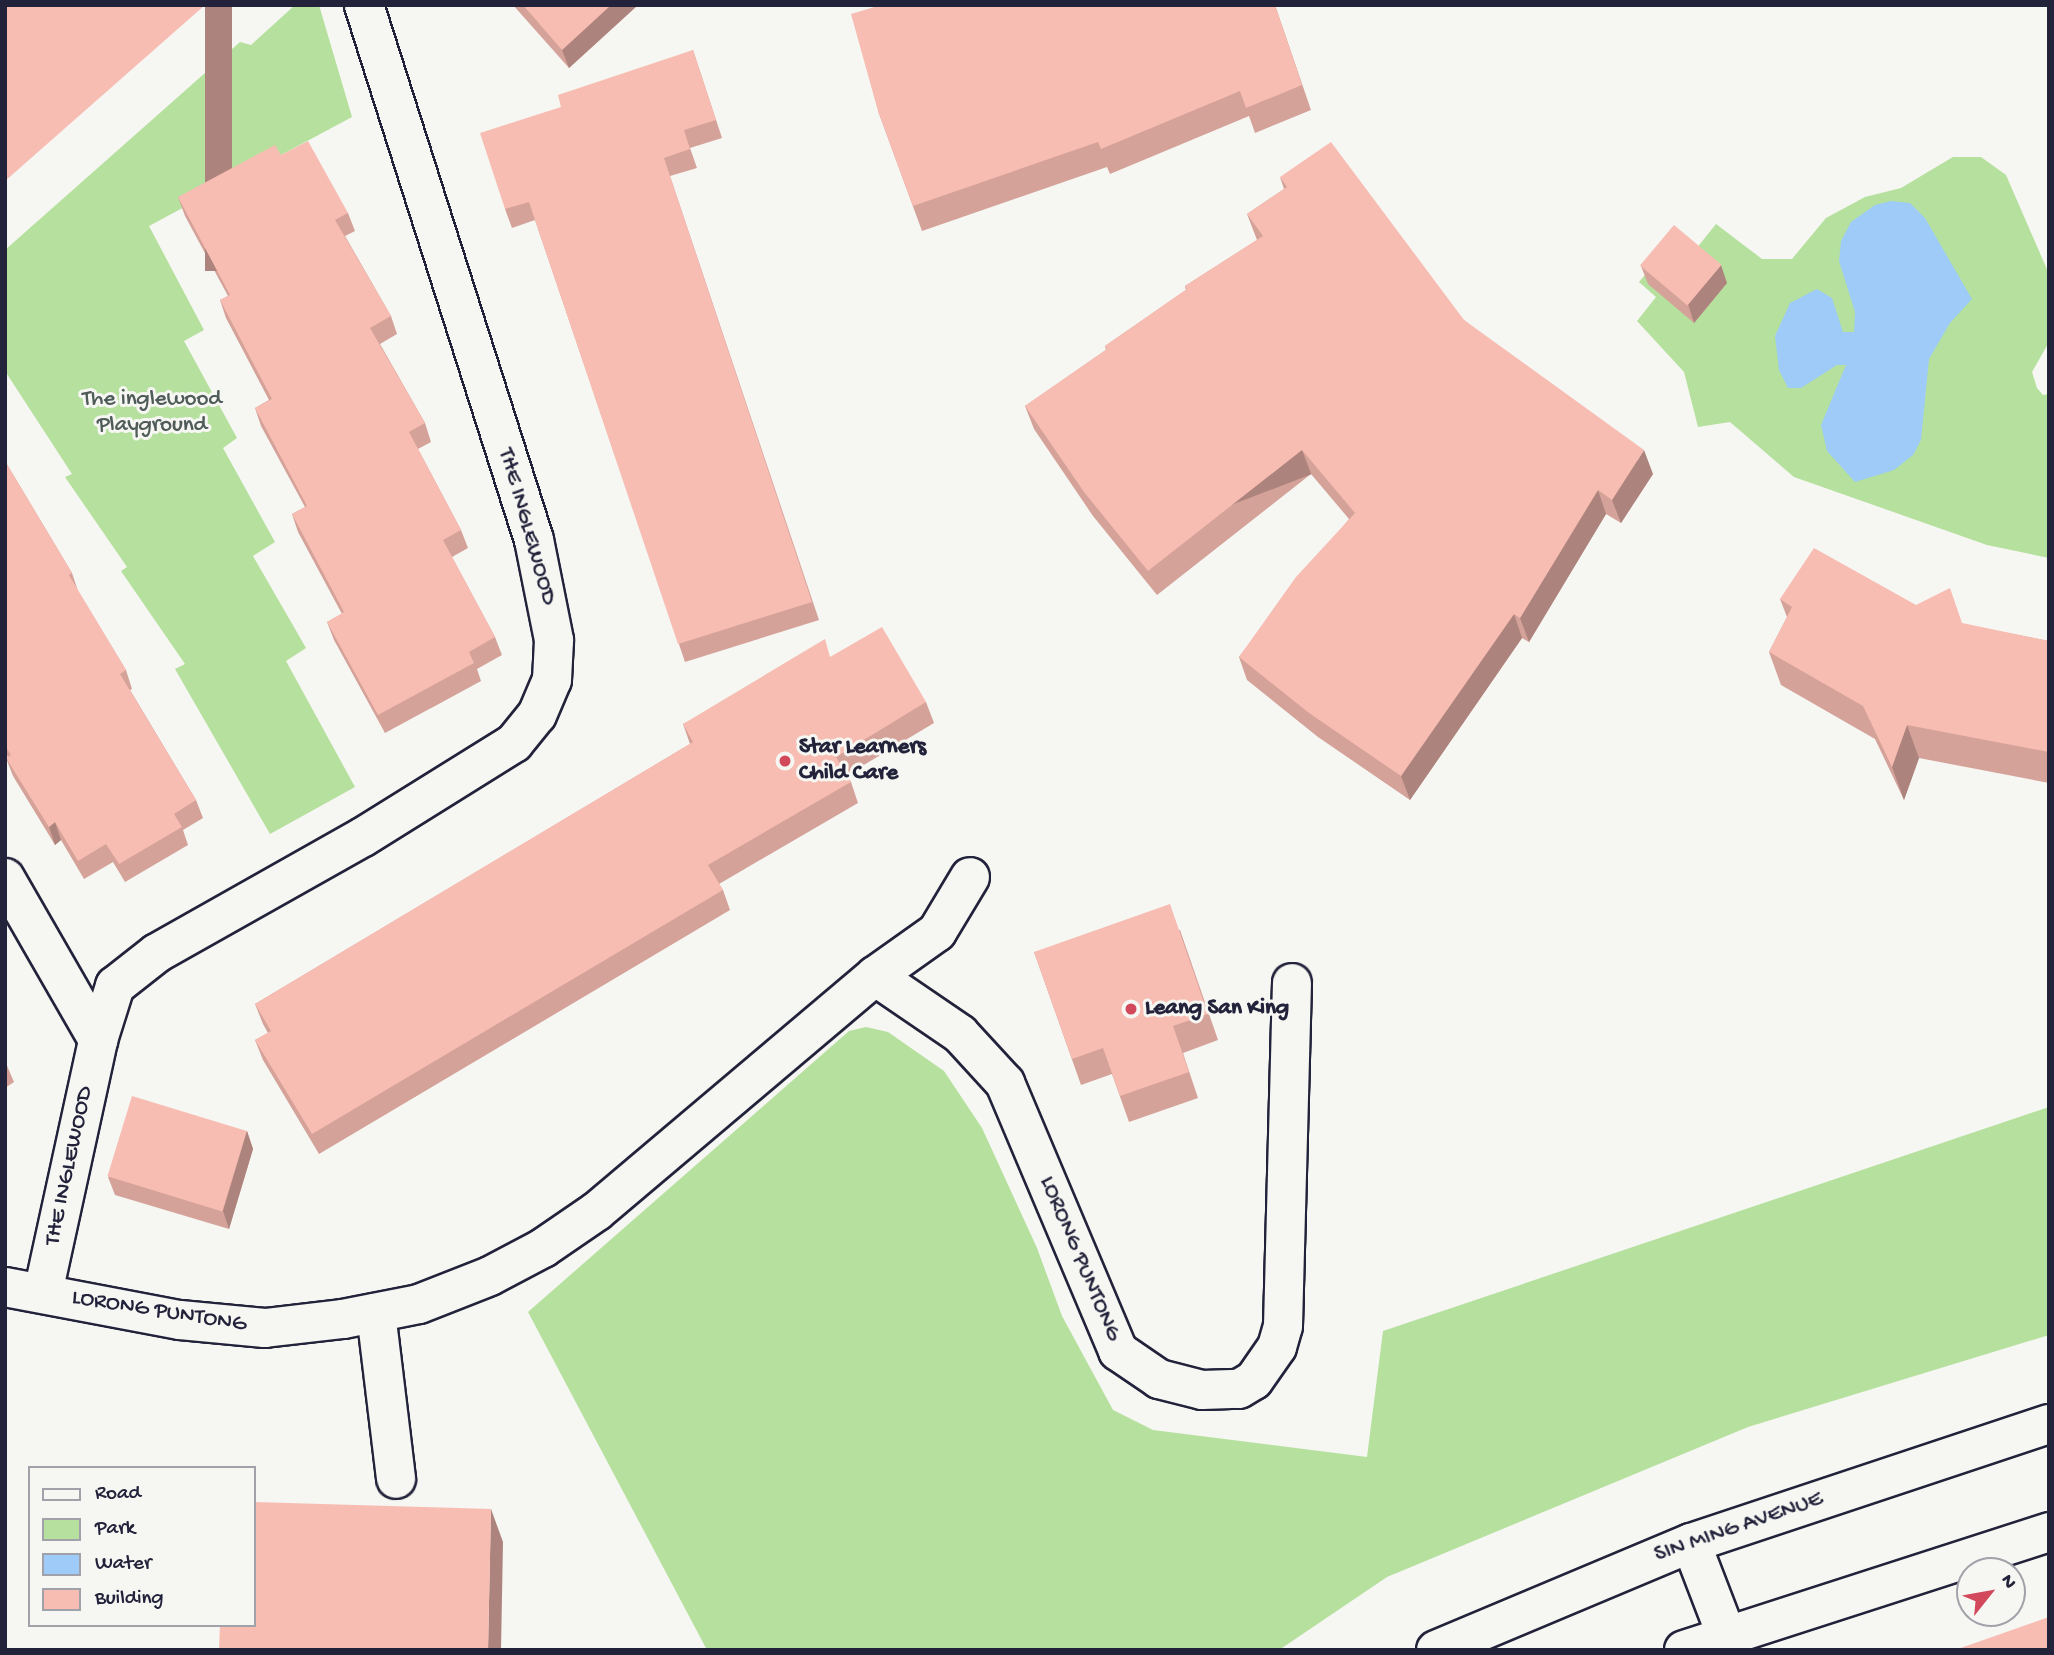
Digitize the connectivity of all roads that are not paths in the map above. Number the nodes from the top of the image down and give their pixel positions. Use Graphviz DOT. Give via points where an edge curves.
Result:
graph roads {
  1 [pos="364,5"];
  2 [pos="970,877"];
  3 [pos="5,878"];
  4 [pos="875,976"];
  5 [pos="1292,983"];
  6 [pos="97,1040"];
  7 [pos="5,1287"];
  8 [pos="43,1293"];
  9 [pos="376,1313"];
  10 [pos="2049,1424"];
  11 [pos="396,1479"];
  12 [pos="2049,1532"];
  13 [pos="1691,1543"];
  14 [pos="1730,1641"];
  15 [pos="1436,1650"];
  16 [pos="1684,1650"];
  1 -- 6 [label="street, THE INGLEWOOD" via="534,540 554,640 552,680 537,715 522,734 479,767 133,969 115,986"];
  2 -- 4 [label="street, LORONG PUNTONG" via="937,932"];
  3 -- 6 [label="street"];
  4 -- 5 [label="street, LORONG PUNTONG" via="960,1034 1005,1083 1118,1351 1159,1380 1202,1390 1239,1390 1254,1380 1277,1347 1283,1326"];
  4 -- 9 [label="street, LORONG PUNTONG" via="597,1211 543,1248 419,1304"];
  6 -- 8 [label="street, THE INGLEWOOD"];
  7 -- 8 [label="street, LORONG PUNTONG"];
  8 -- 9 [label="street, LORONG PUNTONG" via="180,1320 265,1328"];
  9 -- 11 [label="street"];
  10 -- 13 [label="street, SIN MING AVENUE"];
  12 -- 14 [label="street"];
  13 -- 14 [label="street"];
  13 -- 15 [label="street, SIN MING AVENUE"];
  14 -- 16 [label="street"];
}
